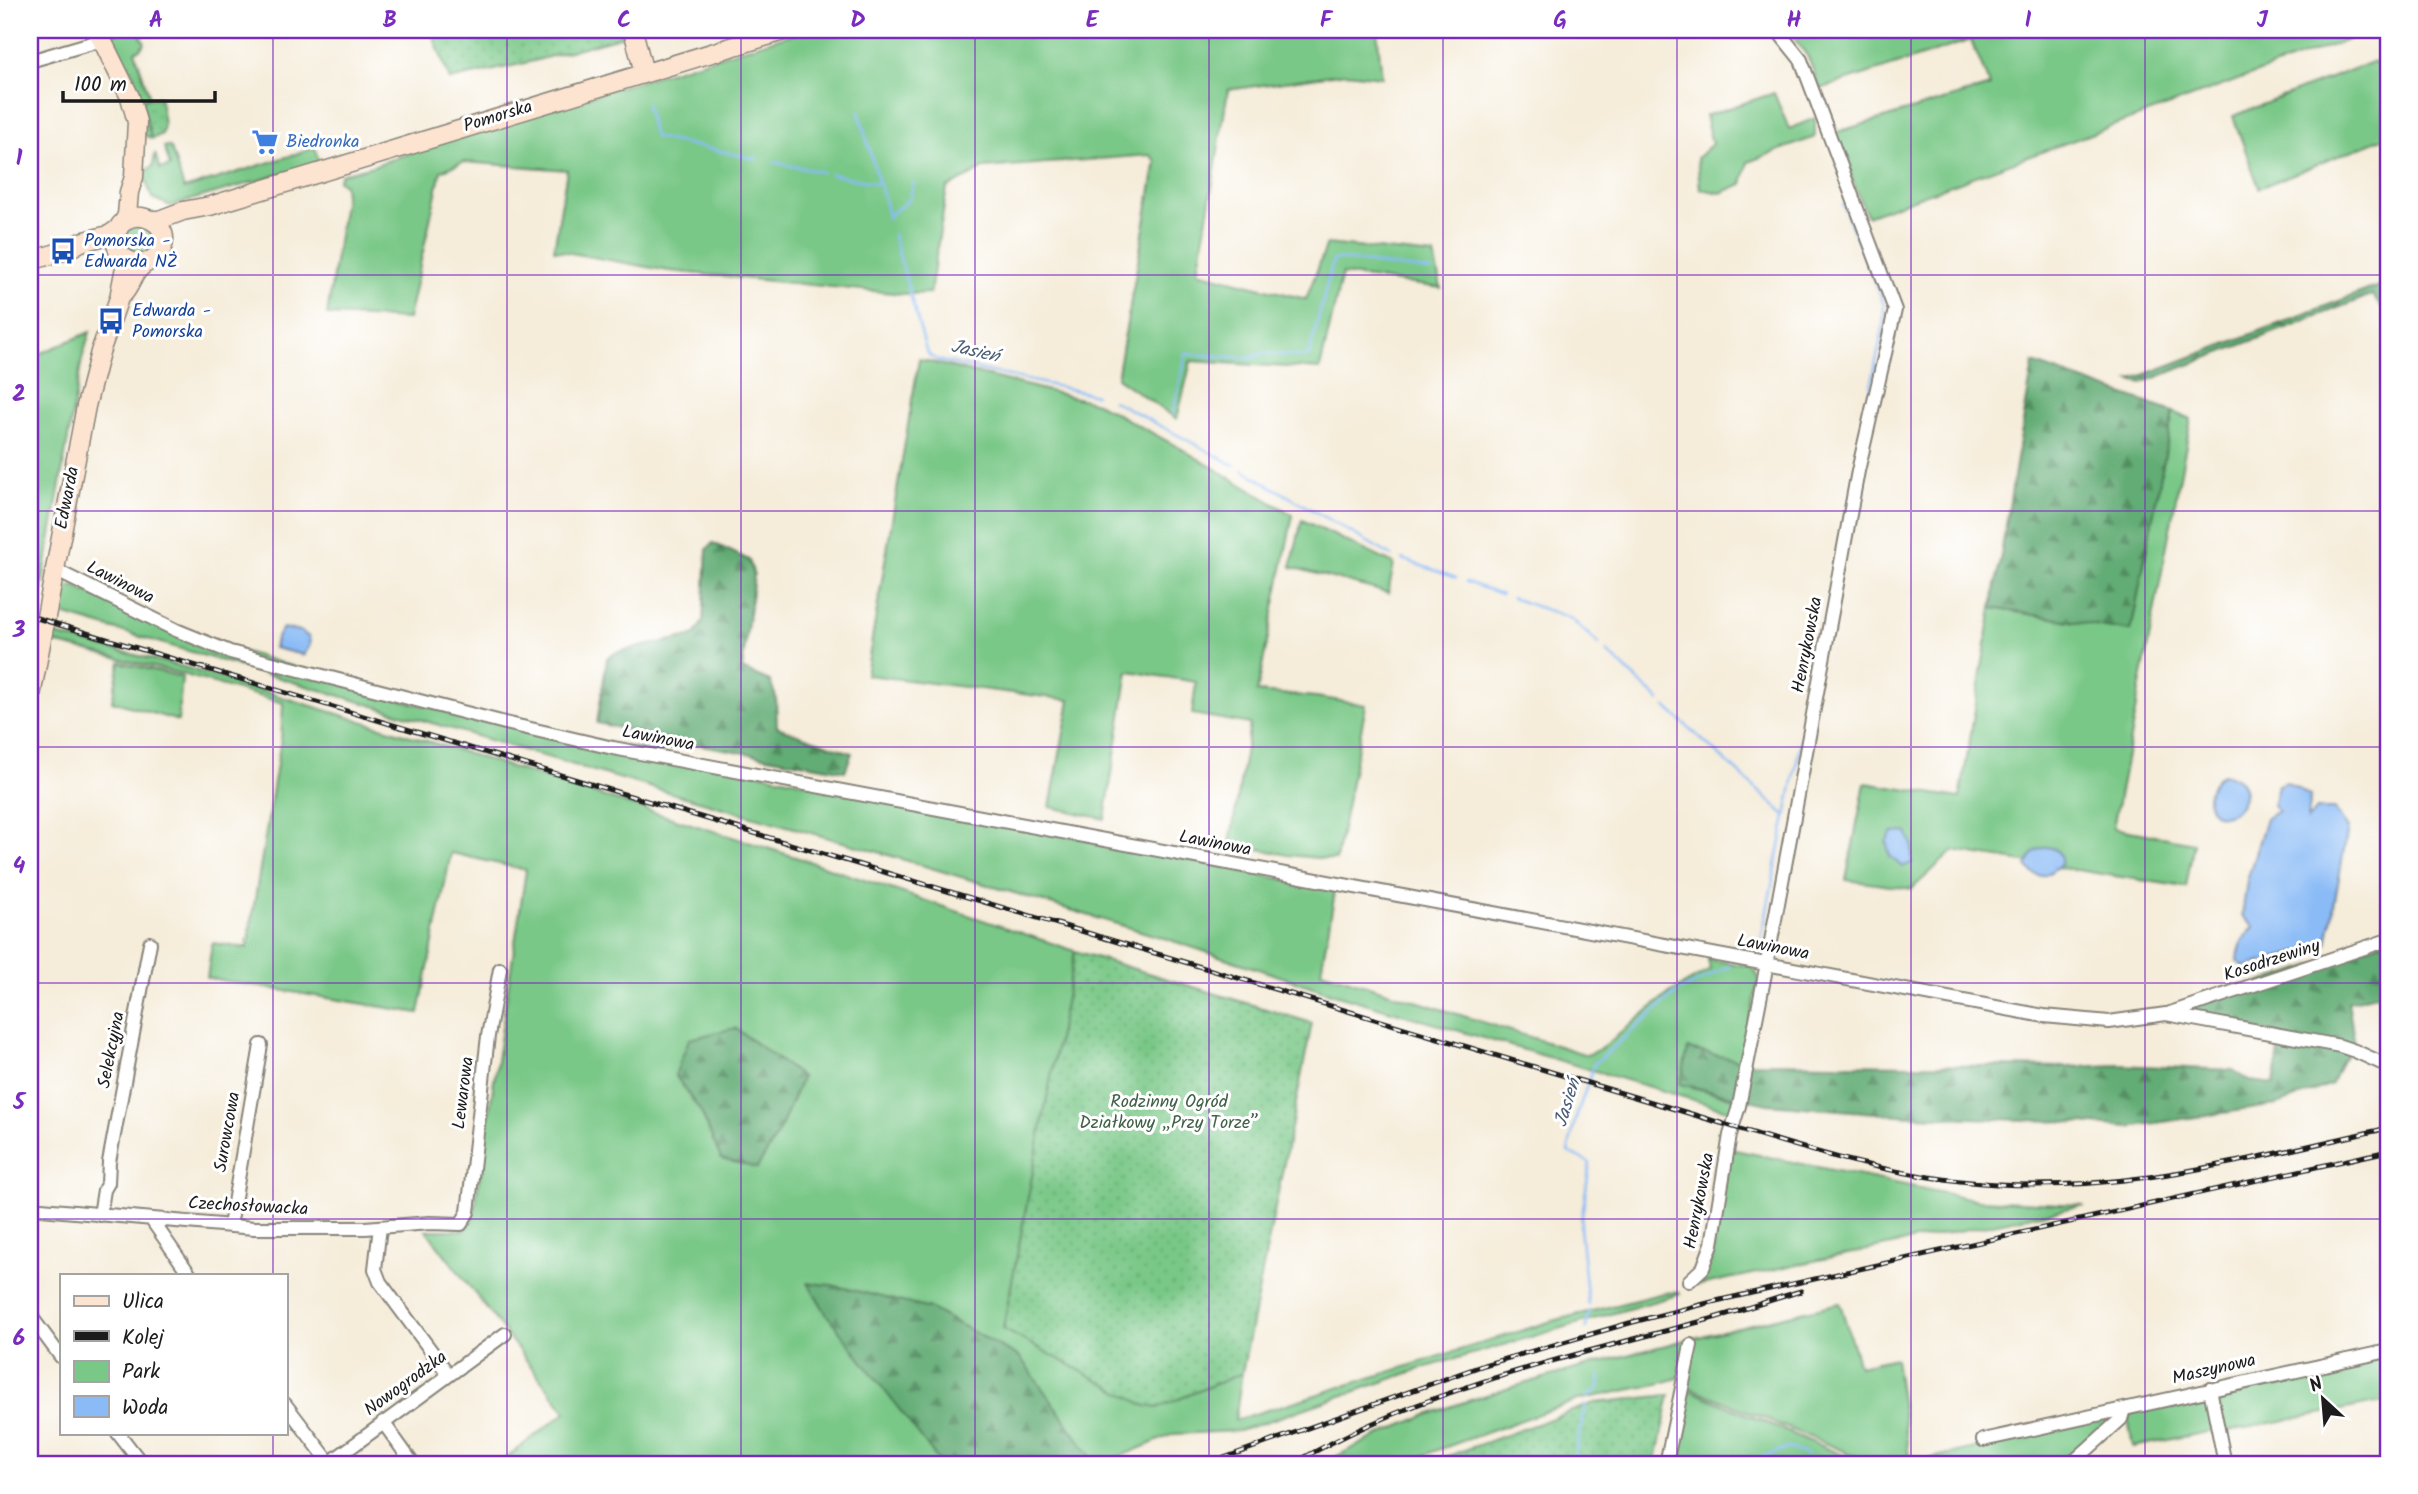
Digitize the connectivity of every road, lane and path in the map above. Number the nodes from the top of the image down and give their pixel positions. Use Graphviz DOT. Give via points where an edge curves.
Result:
graph roads {
  1 [pos="633,30"];
  2 [pos="788,30"];
  3 [pos="1777,30"];
  4 [pos="99,35"];
  5 [pos="30,61"];
  6 [pos="644,73"];
  7 [pos="134,177"];
  8 [pos="210,206"];
  9 [pos="150,218"];
  10 [pos="121,225"];
  11 [pos="163,242"];
  12 [pos="67,250"];
  13 [pos="121,255"];
  14 [pos="30,261"];
  15 [pos="148,262"];
  16 [pos="120,298"];
  17 [pos="55,570"];
  18 [pos="35,643"];
  19 [pos="30,701"];
  20 [pos="2388,940"];
  21 [pos="150,943"];
  22 [pos="1766,965"];
  23 [pos="500,969"];
  24 [pos="2166,1014"];
  25 [pos="261,1045"];
  26 [pos="2388,1066"];
  27 [pos="30,1208"];
  28 [pos="100,1215"];
  29 [pos="151,1219"];
  30 [pos="464,1222"];
  31 [pos="230,1226"];
  32 [pos="380,1227"];
  33 [pos="189,1274"];
  34 [pos="1689,1281"];
  35 [pos="30,1315"];
  36 [pos="505,1334"];
  37 [pos="1691,1345"];
  38 [pos="2388,1350"];
  39 [pos="60,1356"];
  40 [pos="449,1375"];
  41 [pos="2210,1389"];
  42 [pos="287,1407"];
  43 [pos="2124,1409"];
  44 [pos="383,1422"];
  45 [pos="119,1434"];
  46 [pos="1983,1440"];
  47 [pos="142,1464"];
  48 [pos="329,1464"];
  49 [pos="413,1464"];
  50 [pos="1666,1464"];
  51 [pos="2071,1464"];
  52 [pos="2225,1464"];
  1 -- 6 [label="street"];
  2 -- 6 [label="street, Pomorska"];
  3 -- 22 [label="street, Henrykowska" via="1801,60 1895,310 1858,471"];
  4 -- 5 [label="street"];
  4 -- 7 [label="street" via="136,114"];
  6 -- 8 [label="street, Pomorska"];
  7 -- 9 [label="street" via="141,209"];
  7 -- 10 [label="street" via="128,215"];
  8 -- 9 [label="street, Pomorska" via="159,220"];
  8 -- 11 [label="street, Pomorska" via="174,227"];
  9 -- 10 [label="street" via="136,216"];
  9 -- 11 [label="street" via="160,227"];
  10 -- 12 [label="street" via="109,235"];
  10 -- 13 [label="street" via="116,238"];
  11 -- 15 [label="street" via="160,252"];
  12 -- 13 [label="street" via="104,248"];
  12 -- 14 [label="street"];
  13 -- 15 [label="street" via="132,262"];
  13 -- 16 [label="street, Edwarda" via="125,267"];
  15 -- 16 [label="street, Edwarda"];
  16 -- 17 [label="street, Edwarda" via="86,406"];
  17 -- 18 [label="street, Edwarda"];
  17 -- 22 [label="street, Lawinowa" via="230,652 590,744"];
  18 -- 19 [label="street, Edwarda"];
  20 -- 24 [label="street, Kosodrzewiny"];
  21 -- 28 [label="street, Selekcyjna"];
  22 -- 24 [label="street, Lawinowa" via="2044,1016 2109,1022"];
  22 -- 34 [label="street, Henrykowska" via="1712,1244 1703,1268"];
  23 -- 30 [label="street, Lewarowa"];
  24 -- 26 [label="street, Lawinowa" via="2340,1046"];
  25 -- 31 [label="street, Surowcowa"];
  27 -- 28 [label="street, Czechosłowacka"];
  28 -- 29 [label="street, Czechosłowacka"];
  29 -- 31 [label="street, Czechosłowacka"];
  29 -- 33 [label="street"];
  30 -- 32 [label="street, Czechosłowacka"];
  31 -- 32 [label="street, Czechosłowacka"];
  32 -- 40 [label="street" via="375,1269 380,1282"];
  35 -- 39 [label="street"];
  36 -- 40 [label="street, Nowogrodzka"];
  37 -- 50 [label="street"];
  38 -- 41 [label="street, Maszynowa"];
  40 -- 44 [label="street, Nowogrodzka"];
  41 -- 43 [label="street, Maszynowa"];
  41 -- 52 [label="street"];
  42 -- 48 [label="street"];
  43 -- 46 [label="street, Maszynowa"];
  43 -- 51 [label="street" via="2121,1419"];
  44 -- 48 [label="street, Nowogrodzka"];
  44 -- 49 [label="street"];
  45 -- 47 [label="street"];
}
